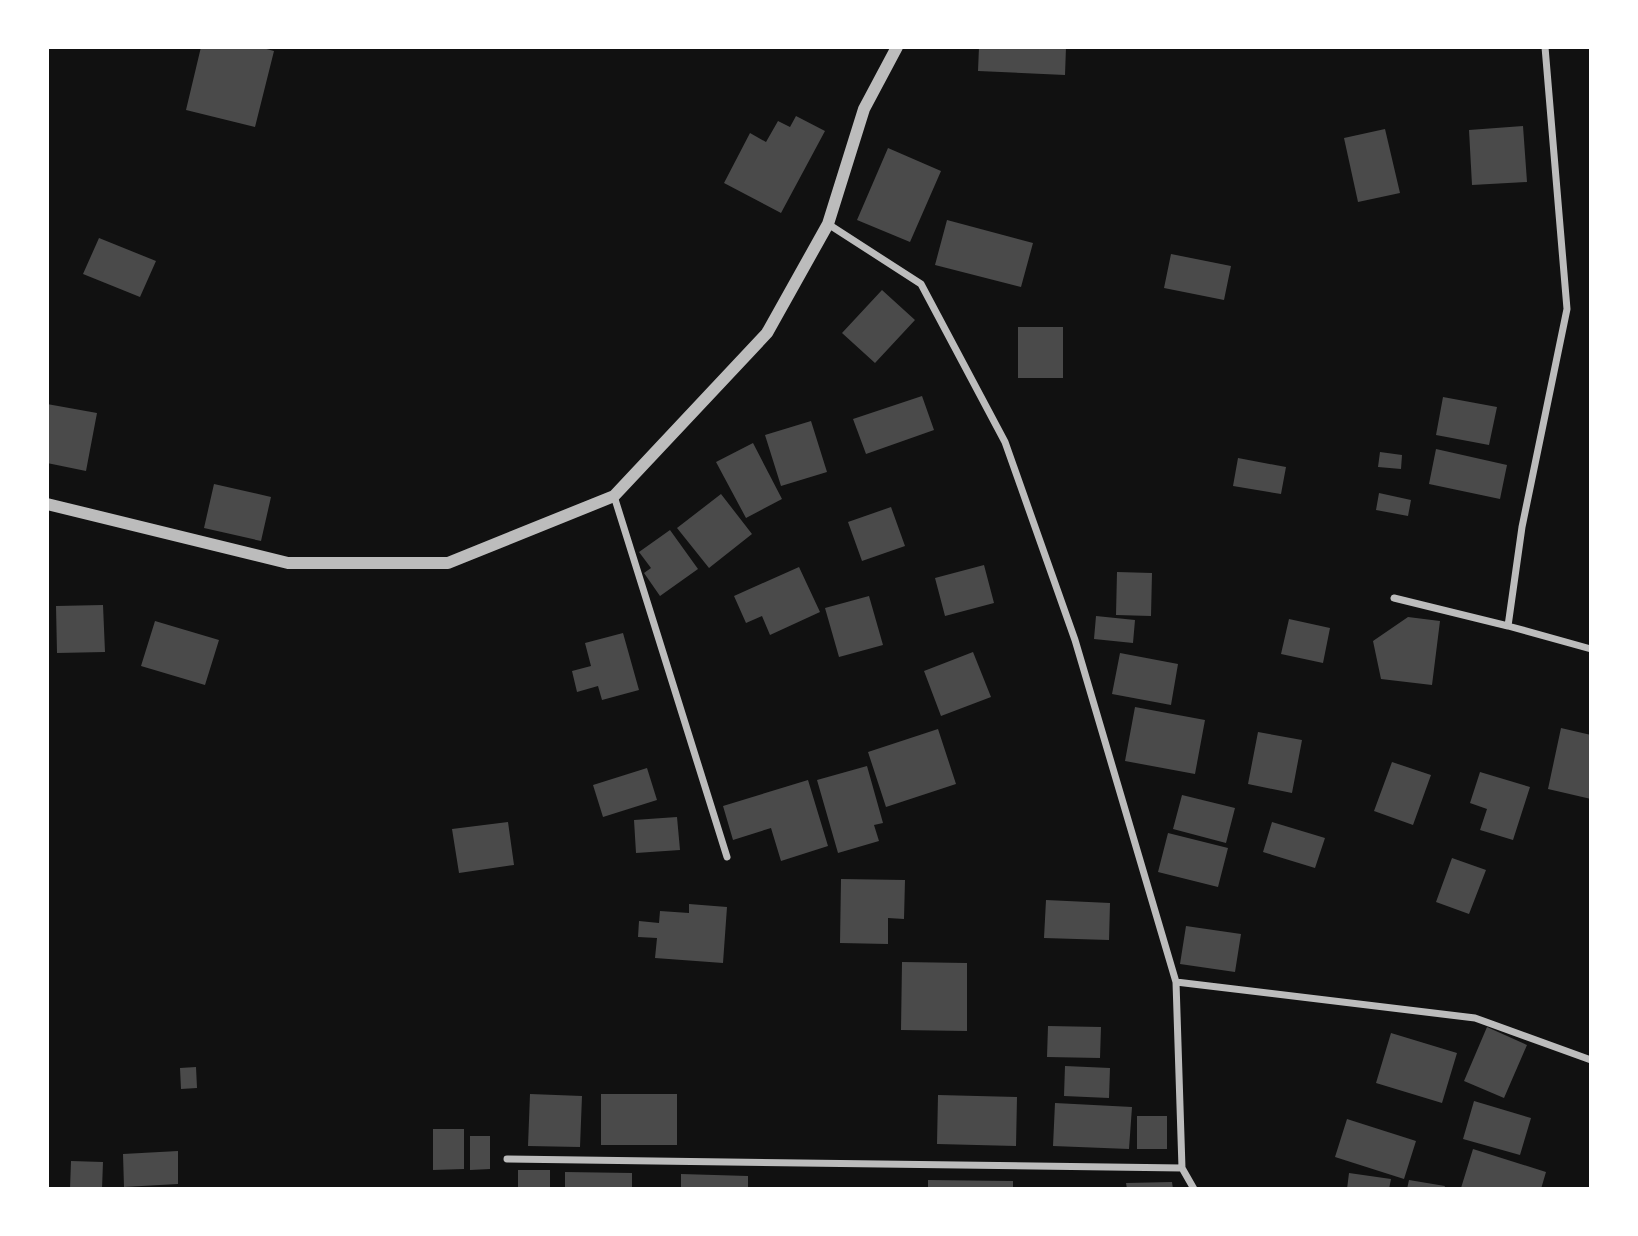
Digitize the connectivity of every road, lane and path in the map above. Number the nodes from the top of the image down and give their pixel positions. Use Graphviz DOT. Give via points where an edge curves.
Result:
graph roads {
  1 [pos="897,47"];
  2 [pos="1545,47"];
  3 [pos="828,224"];
  4 [pos="614,496"];
  5 [pos="47,504"];
  6 [pos="1394,598"];
  7 [pos="1508,626"];
  8 [pos="1591,649"];
  9 [pos="727,857"];
  10 [pos="1176,982"];
  11 [pos="1591,1060"];
  12 [pos="507,1159"];
  13 [pos="1182,1168"];
  14 [pos="1194,1189"];
  1 -- 3 [label="street" via="864,109"];
  2 -- 7 [label="street" via="1566,309 1522,527"];
  3 -- 4 [label="street" via="767,332"];
  3 -- 10 [label="street" via="921,284 1005,442 1074,640"];
  4 -- 5 [label="street" via="448,563 289,563"];
  4 -- 9 [label="street"];
  6 -- 7 [label="street"];
  7 -- 8 [label="street"];
  10 -- 11 [label="street" via="1475,1018"];
  10 -- 13 [label="street"];
  12 -- 13 [label="street"];
  13 -- 14 [label="street"];
}
